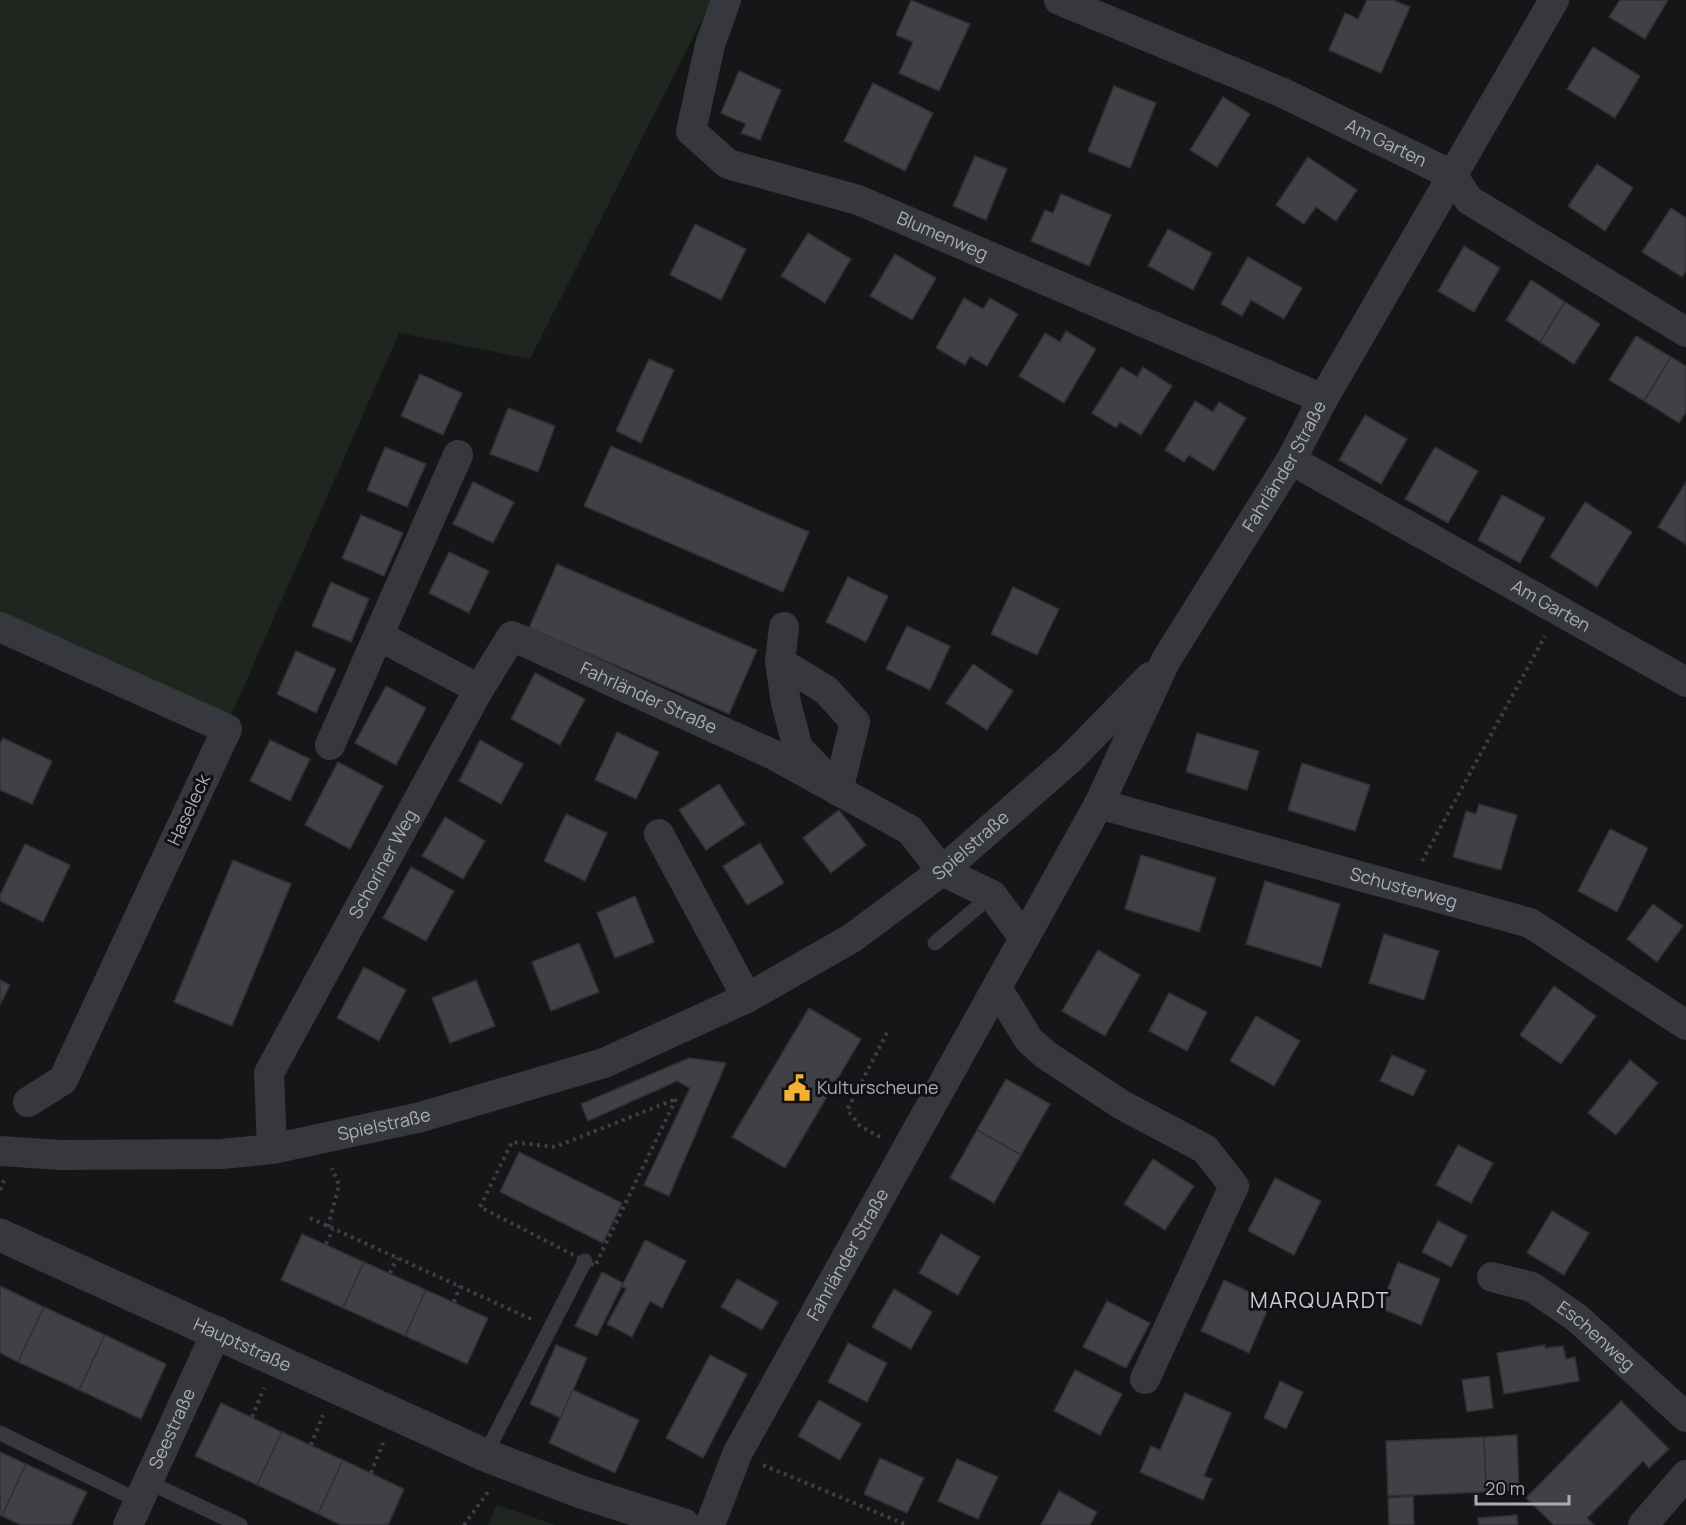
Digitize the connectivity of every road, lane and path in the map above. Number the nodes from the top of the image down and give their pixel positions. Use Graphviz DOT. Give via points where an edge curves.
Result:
graph roads {
  1 [pos="726,0"];
  2 [pos="1059,0"];
  3 [pos="1554,0"];
  4 [pos="1452,175"];
  5 [pos="1686,332"];
  6 [pos="1323,399"];
  7 [pos="458,455"];
  8 [pos="1291,460"];
  9 [pos="1559,612"];
  10 [pos="0,627"];
  11 [pos="784,627"];
  12 [pos="379,636"];
  13 [pos="1166,660"];
  14 [pos="780,662"];
  15 [pos="1686,682"];
  16 [pos="479,689"];
  17 [pos="330,744"];
  18 [pos="838,791"];
  19 [pos="1099,804"];
  20 [pos="659,834"];
  21 [pos="942,871"];
  22 [pos="1407,888"];
  23 [pos="992,895"];
  24 [pos="1024,938"];
  25 [pos="935,943"];
  26 [pos="997,988"];
  27 [pos="747,998"];
  28 [pos="1686,1025"];
  29 [pos="889,1029"];
  30 [pos="28,1101"];
  31 [pos="323,1140"];
  32 [pos="272,1149"];
  33 [pos="0,1151"];
  34 [pos="905,1151"];
  35 [pos="310,1218"];
  36 [pos="331,1228"];
  37 [pos="0,1235"];
  38 [pos="326,1244"];
  39 [pos="397,1258"];
  40 [pos="585,1261"];
  41 [pos="390,1273"];
  42 [pos="1492,1277"];
  43 [pos="460,1286"];
  44 [pos="454,1302"];
  45 [pos="551,1328"];
  46 [pos="217,1331"];
  47 [pos="1145,1379"];
  48 [pos="265,1386"];
  49 [pos="324,1412"];
  50 [pos="1686,1417"];
  51 [pos="252,1418"];
  52 [pos="0,1433"];
  53 [pos="384,1439"];
  54 [pos="311,1445"];
  55 [pos="737,1454"];
  56 [pos="485,1455"];
  57 [pos="371,1473"];
  58 [pos="1686,1475"];
  59 [pos="491,1487"];
  60 [pos="138,1502"];
  61 [pos="1646,1524"];
  62 [pos="240,1525"];
  63 [pos="464,1525"];
  64 [pos="684,1525"];
  65 [pos="710,1525"];
  66 [pos="907,1525"];
  1 -- 6 [label="street, Blumenweg" via="710,45 691,131 728,164 858,200"];
  2 -- 4 [label="street, Am Garten" via="1281,92"];
  3 -- 4 [label="street, Fahrländer Straße"];
  4 -- 5 [label="street, Am Garten" via="1469,200"];
  4 -- 6 [label="street, Fahrländer Straße"];
  6 -- 8 [label="street, Fahrländer Straße"];
  7 -- 12 [label="street"];
  8 -- 9 [label="street, Am Garten"];
  8 -- 13 [label="street, Fahrländer Straße"];
  9 -- 15 [label="street, Am Garten"];
  9 -- 22 [label="path"];
  10 -- 30 [label="street, Haseleck" via="227,729 63,1080"];
  11 -- 14 [label="street, Fahrländer Straße"];
  12 -- 16 [label="street"];
  12 -- 17 [label="street"];
  13 -- 19 [label="street, Fahrländer Straße"];
  13 -- 21 [label="street, Spielstraße" via="1070,759"];
  14 -- 18 [label="street, Fahrländer Straße" via="798,748"];
  14 -- 18 [label="street" via="826,690 855,722"];
  16 -- 18 [label="street, Fahrländer Straße" via="512,636 774,755"];
  16 -- 32 [label="street, Schoriner Weg" via="269,1073"];
  18 -- 21 [label="street, Fahrländer Straße" via="910,830"];
  19 -- 22 [label="street, Schusterweg"];
  19 -- 24 [label="street, Fahrländer Straße"];
  20 -- 27 [label="street"];
  21 -- 23 [label="street, Fahrländer Straße"];
  21 -- 27 [label="street, Spielstraße" via="852,938"];
  22 -- 28 [label="street, Schusterweg" via="1530,923"];
  23 -- 24 [label="street, Fahrländer Straße"];
  23 -- 25 [label="lane"];
  24 -- 26 [label="street, Fahrländer Straße"];
  26 -- 34 [label="street, Fahrländer Straße"];
  26 -- 47 [label="street" via="1029,1040 1046,1055 1122,1105 1205,1149 1234,1186"];
  27 -- 31 [label="street, Spielstraße" via="604,1063 421,1117"];
  29 -- 34 [label="path" via="847,1110 860,1126"];
  31 -- 32 [label="street, Spielstraße"];
  31 -- 36 [label="path" via="339,1185"];
  32 -- 33 [label="street, Spielstraße" via="222,1154 60,1155"];
  34 -- 55 [label="street, Fahrländer Straße"];
  35 -- 36 [label="path"];
  36 -- 38 [label="path"];
  36 -- 39 [label="path"];
  37 -- 46 [label="street, Hauptstraße"];
  39 -- 41 [label="path"];
  39 -- 43 [label="path"];
  40 -- 40 [label="path" via="480,1207 512,1142 555,1147 676,1099 595,1266"];
  40 -- 45 [label="lane"];
  42 -- 50 [label="street, Eschenweg" via="1532,1287 1577,1318"];
  43 -- 44 [label="path"];
  43 -- 45 [label="path"];
  45 -- 56 [label="lane"];
  46 -- 56 [label="street, Hauptstraße"];
  46 -- 60 [label="street, Seestraße"];
  48 -- 51 [label="path"];
  49 -- 54 [label="path"];
  52 -- 60 [label="lane"];
  53 -- 57 [label="path"];
  55 -- 65 [label="street, Fahrländer Straße"];
  55 -- 66 [label="path"];
  56 -- 64 [label="street, Hauptstraße"];
  58 -- 61 [label="street"];
  59 -- 63 [label="path"];
  60 -- 62 [label="lane"];
}
